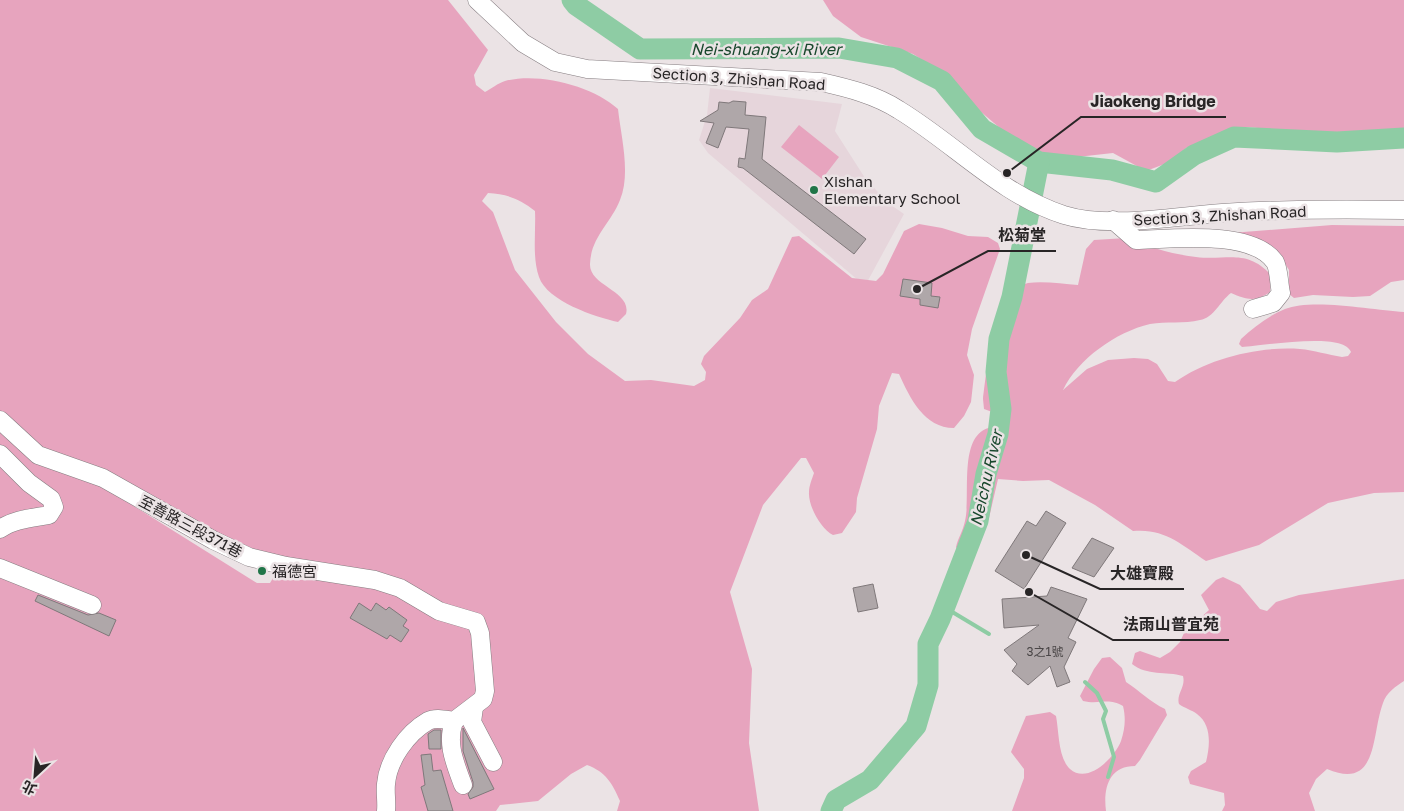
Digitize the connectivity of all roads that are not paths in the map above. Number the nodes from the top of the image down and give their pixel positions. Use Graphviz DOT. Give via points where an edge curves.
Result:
graph roads {
  1 [pos="478,0"];
  2 [pos="1404,210"];
  3 [pos="1113,220"];
  4 [pos="1253,309"];
  5 [pos="0,420"];
  6 [pos="0,454"];
  7 [pos="0,529"];
  8 [pos="0,568"];
  9 [pos="92,605"];
  10 [pos="474,707"];
  11 [pos="454,721"];
  12 [pos="493,762"];
  13 [pos="463,785"];
  14 [pos="386,811"];
  1 -- 3 [label="street, Section 3, Zhishan Road" via="523,43 555,62 586,69 821,82 859,91 898,109 1021,196 1065,215 1087,220"];
  2 -- 3 [label="street, Section 3, Zhishan Road" via="1224,213"];
  3 -- 4 [label="street" via="1136,240 1207,237 1240,242 1263,252 1276,263 1281,293 1273,303"];
  5 -- 10 [label="street, 至善路三段371巷" via="38,455 103,478 249,557 375,580 400,588 439,611 476,622 480,633 485,691 483,699"];
  6 -- 7 [label="street" via="28,483 51,499 54,507 49,515 20,520"];
  8 -- 9 [label="street"];
  10 -- 11 [label="street, 至善路三段371巷"];
  10 -- 12 [label="street" via="472,722"];
  11 -- 13 [label="street" via="451,751"];
  11 -- 14 [label="street" via="429,720 401,746 386,784"];
}
